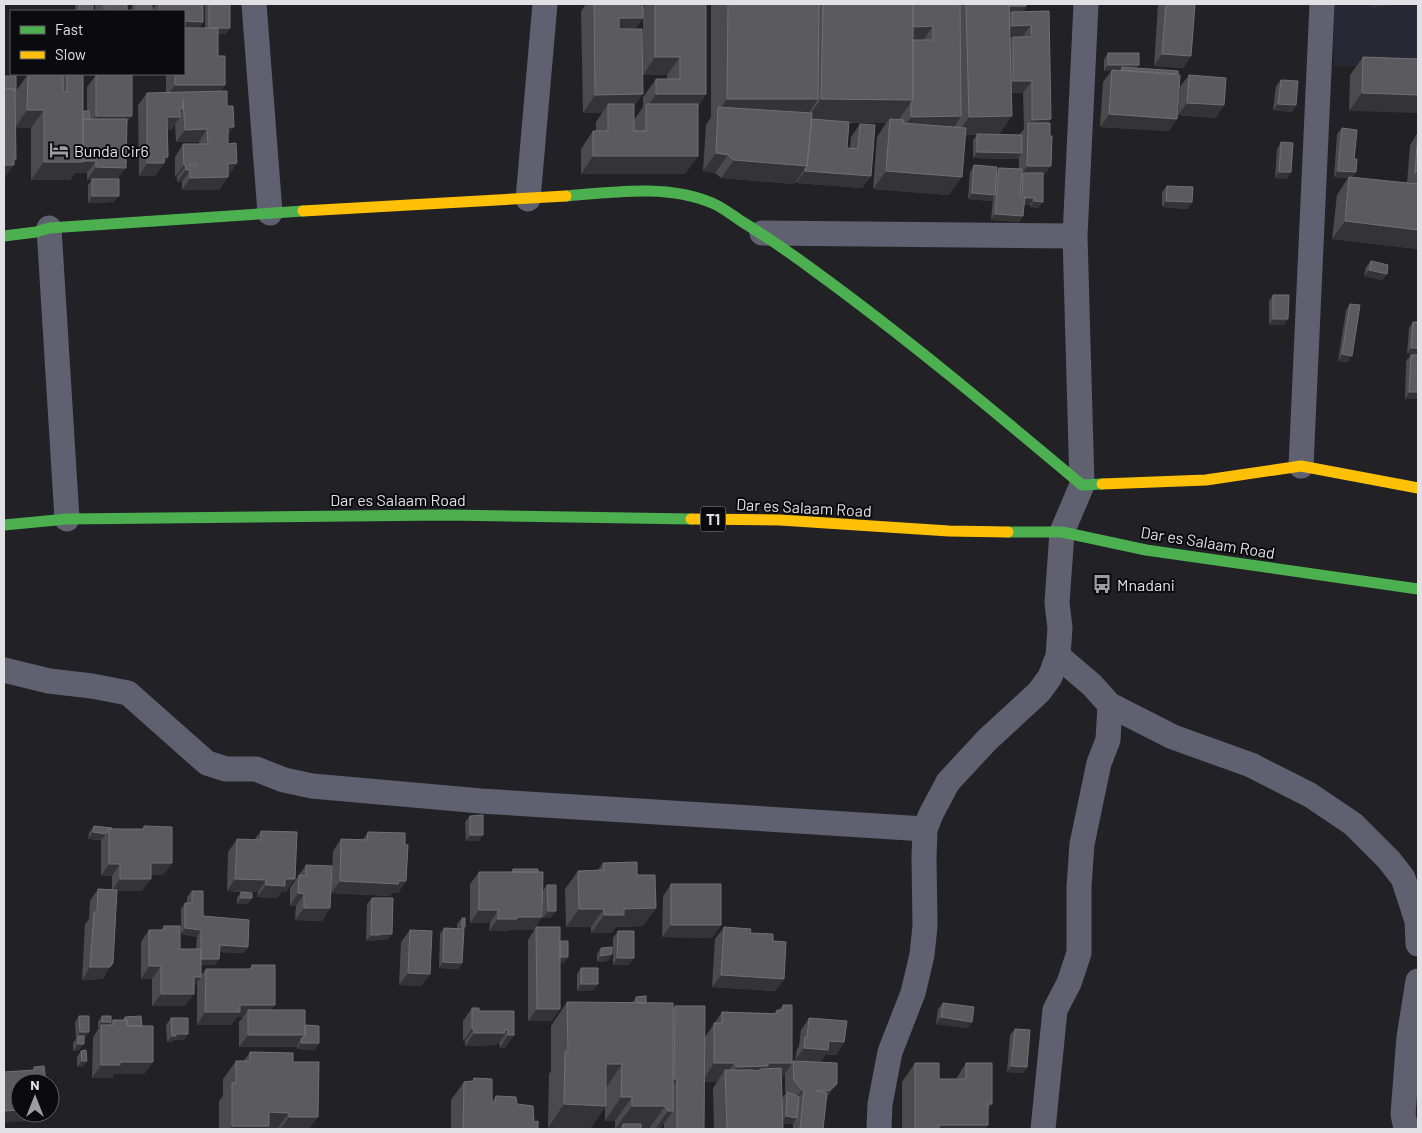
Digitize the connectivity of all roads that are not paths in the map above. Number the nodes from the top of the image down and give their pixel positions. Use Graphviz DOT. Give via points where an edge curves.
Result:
graph roads {
  1 [pos="254,4"];
  2 [pos="545,4"];
  3 [pos="1086,4"];
  4 [pos="1322,4"];
  5 [pos="528,199"];
  6 [pos="270,213"];
  7 [pos="50,228"];
  8 [pos="762,233"];
  9 [pos="4,236"];
  10 [pos="1075,236"];
  11 [pos="1300,466"];
  12 [pos="1082,485"];
  13 [pos="1418,488"];
  14 [pos="67,519"];
  15 [pos="4,525"];
  16 [pos="1062,532"];
  17 [pos="1418,590"];
  18 [pos="1058,656"];
  19 [pos="4,670"];
  20 [pos="1110,705"];
  21 [pos="925,828"];
  22 [pos="1418,944"];
  23 [pos="1418,981"];
  24 [pos="878,1129"];
  25 [pos="1043,1129"];
  26 [pos="1406,1129"];
  1 -- 6 [label="street"];
  2 -- 5 [label="street"];
  3 -- 10 [label="street"];
  4 -- 11 [label="street"];
  5 -- 6 [label="main road"];
  5 -- 8 [label="main road" via="621,192 682,196 712,203"];
  6 -- 7 [label="main road"];
  7 -- 9 [label="main road"];
  7 -- 14 [label="street"];
  8 -- 10 [label="street"];
  8 -- 12 [label="main road" via="941,366"];
  10 -- 12 [label="street"];
  11 -- 12 [label="main road" via="1206,480"];
  11 -- 13 [label="main road"];
  12 -- 16 [label="street"];
  14 -- 15 [label="main road, Dar es Salaam Road / T1"];
  14 -- 16 [label="main road, Dar es Salaam Road / T1" via="446,515 780,520 949,531"];
  16 -- 17 [label="main road, Dar es Salaam Road / T1" via="1146,550"];
  16 -- 18 [label="street" via="1057,602 1060,628"];
  18 -- 20 [label="street"];
  18 -- 21 [label="street" via="1050,677 1039,692 948,782"];
  19 -- 21 [label="street" via="128,693 207,763 226,768 256,769 312,786 481,801"];
  20 -- 22 [label="street" via="1173,737 1251,765 1310,794 1353,824 1403,878 1417,921"];
  20 -- 25 [label="street" via="1108,740 1099,763 1082,844 1078,887 1079,953 1055,1010"];
  21 -- 24 [label="street" via="922,955 913,993 890,1052"];
  23 -- 26 [label="street" via="1409,1037 1403,1114"];
}
